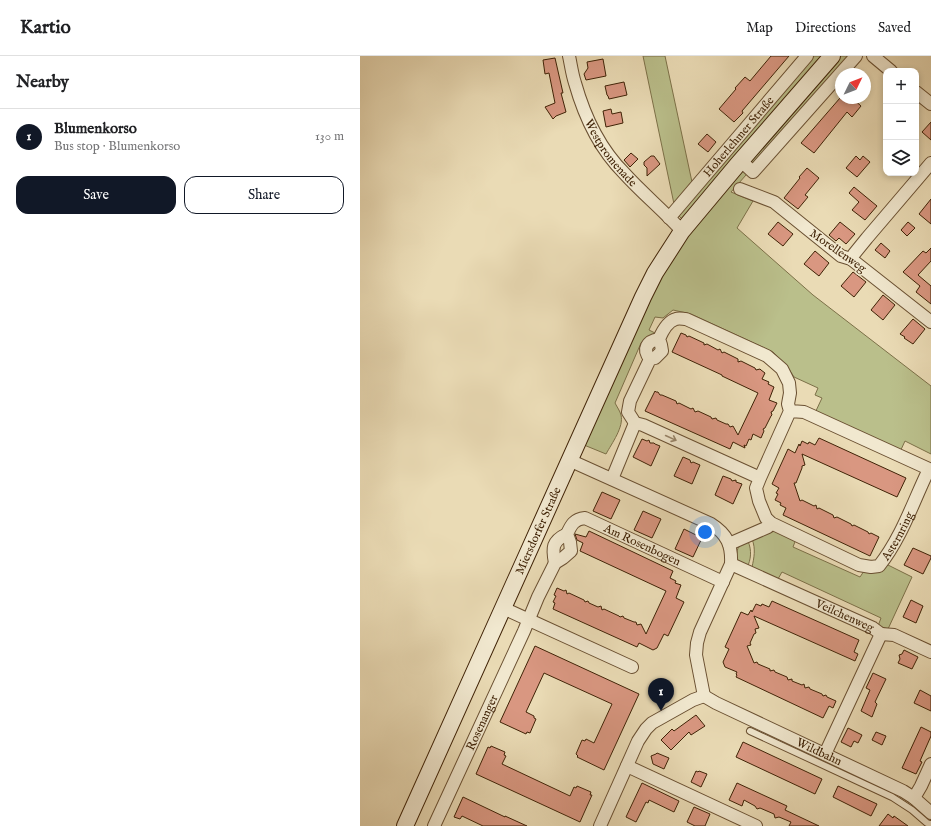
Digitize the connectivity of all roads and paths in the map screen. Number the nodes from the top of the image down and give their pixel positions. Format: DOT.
graph roads {
  1 [pos="569,56"];
  2 [pos="808,56"];
  3 [pos="832,56"];
  4 [pos="856,56"];
  5 [pos="873,56"];
  6 [pos="887,68"];
  7 [pos="919,94"];
  8 [pos="931,104"];
  9 [pos="741,161"];
  10 [pos="931,163"];
  11 [pos="740,189"];
  12 [pos="669,218"];
  13 [pos="680,234"];
  14 [pos="851,260"];
  15 [pos="931,322"];
  16 [pos="790,411"];
  17 [pos="635,423"];
  18 [pos="569,460"];
  19 [pos="760,478"];
  20 [pos="612,479"];
  21 [pos="771,523"];
  22 [pos="567,534"];
  23 [pos="729,544"];
  24 [pos="555,563"];
  25 [pos="731,564"];
  26 [pos="723,582"];
  27 [pos="503,608"];
  28 [pos="529,619"];
  29 [pos="881,634"];
  30 [pos="931,652"];
  31 [pos="632,667"];
  32 [pos="704,696"];
  33 [pos="750,731"];
  34 [pos="777,738"];
  35 [pos="825,754"];
  36 [pos="834,764"];
  37 [pos="931,764"];
  38 [pos="627,766"];
  39 [pos="885,788"];
  40 [pos="914,798"];
  41 [pos="931,813"];
  42 [pos="931,824"];
  43 [pos="405,826"];
  44 [pos="434,826"];
  45 [pos="600,826"];
  46 [pos="756,826"];
  1 -- 12 [label="street, Westpromenade"];
  2 -- 12 [label="street, Hoherlehmer Straße"];
  3 -- 9 [label="street, Hoherlehmer Straße"];
  4 -- 9 [label="street, Hoherlehmer Straße"];
  5 -- 6 [label="street"];
  7 -- 8 [label="street"];
  9 -- 13 [label="street, Hoherlehmer Straße"];
  10 -- 14 [label="street"];
  11 -- 14 [label="street, Morellenweg"];
  12 -- 13 [label="street, Westpromenade"];
  13 -- 18 [label="street, Miersdorfer Straße"];
  14 -- 15 [label="street, Morellenweg"];
  16 -- 17 [label="street"];
  16 -- 19 [label="street"];
  16 -- 21 [label="street, Asternring"];
  17 -- 19 [label="street, one-way"];
  17 -- 20 [label="street"];
  18 -- 20 [label="street"];
  18 -- 27 [label="street, Miersdorfer Straße"];
  19 -- 21 [label="street"];
  20 -- 23 [label="street"];
  21 -- 23 [label="street"];
  22 -- 24 [label="street, Am Rosenbogen"];
  22 -- 24 [label="street, Am Rosenbogen"];
  22 -- 26 [label="street, Am Rosenbogen"];
  23 -- 25 [label="street"];
  24 -- 28 [label="street, Am Rosenbogen"];
  25 -- 26 [label="street"];
  25 -- 29 [label="street, Veilchenweg"];
  26 -- 32 [label="street"];
  27 -- 28 [label="street"];
  27 -- 43 [label="street, Miersdorfer Straße"];
  28 -- 31 [label="street"];
  28 -- 44 [label="street, Rosenanger"];
  29 -- 30 [label="street"];
  29 -- 35 [label="street, Veilchenweg"];
  32 -- 34 [label="street, Wildbahn"];
  32 -- 38 [label="street"];
  33 -- 34 [label="lane"];
  34 -- 35 [label="street, Wildbahn"];
  34 -- 36 [label="lane"];
  35 -- 36 [label="street, Wildbahn"];
  36 -- 39 [label="street, Wildbahn"];
  37 -- 40 [label="street"];
  38 -- 45 [label="street"];
  38 -- 46 [label="street"];
  39 -- 40 [label="street, Wildbahn"];
  39 -- 42 [label="lane"];
  40 -- 41 [label="street, Wildbahn"];
}
